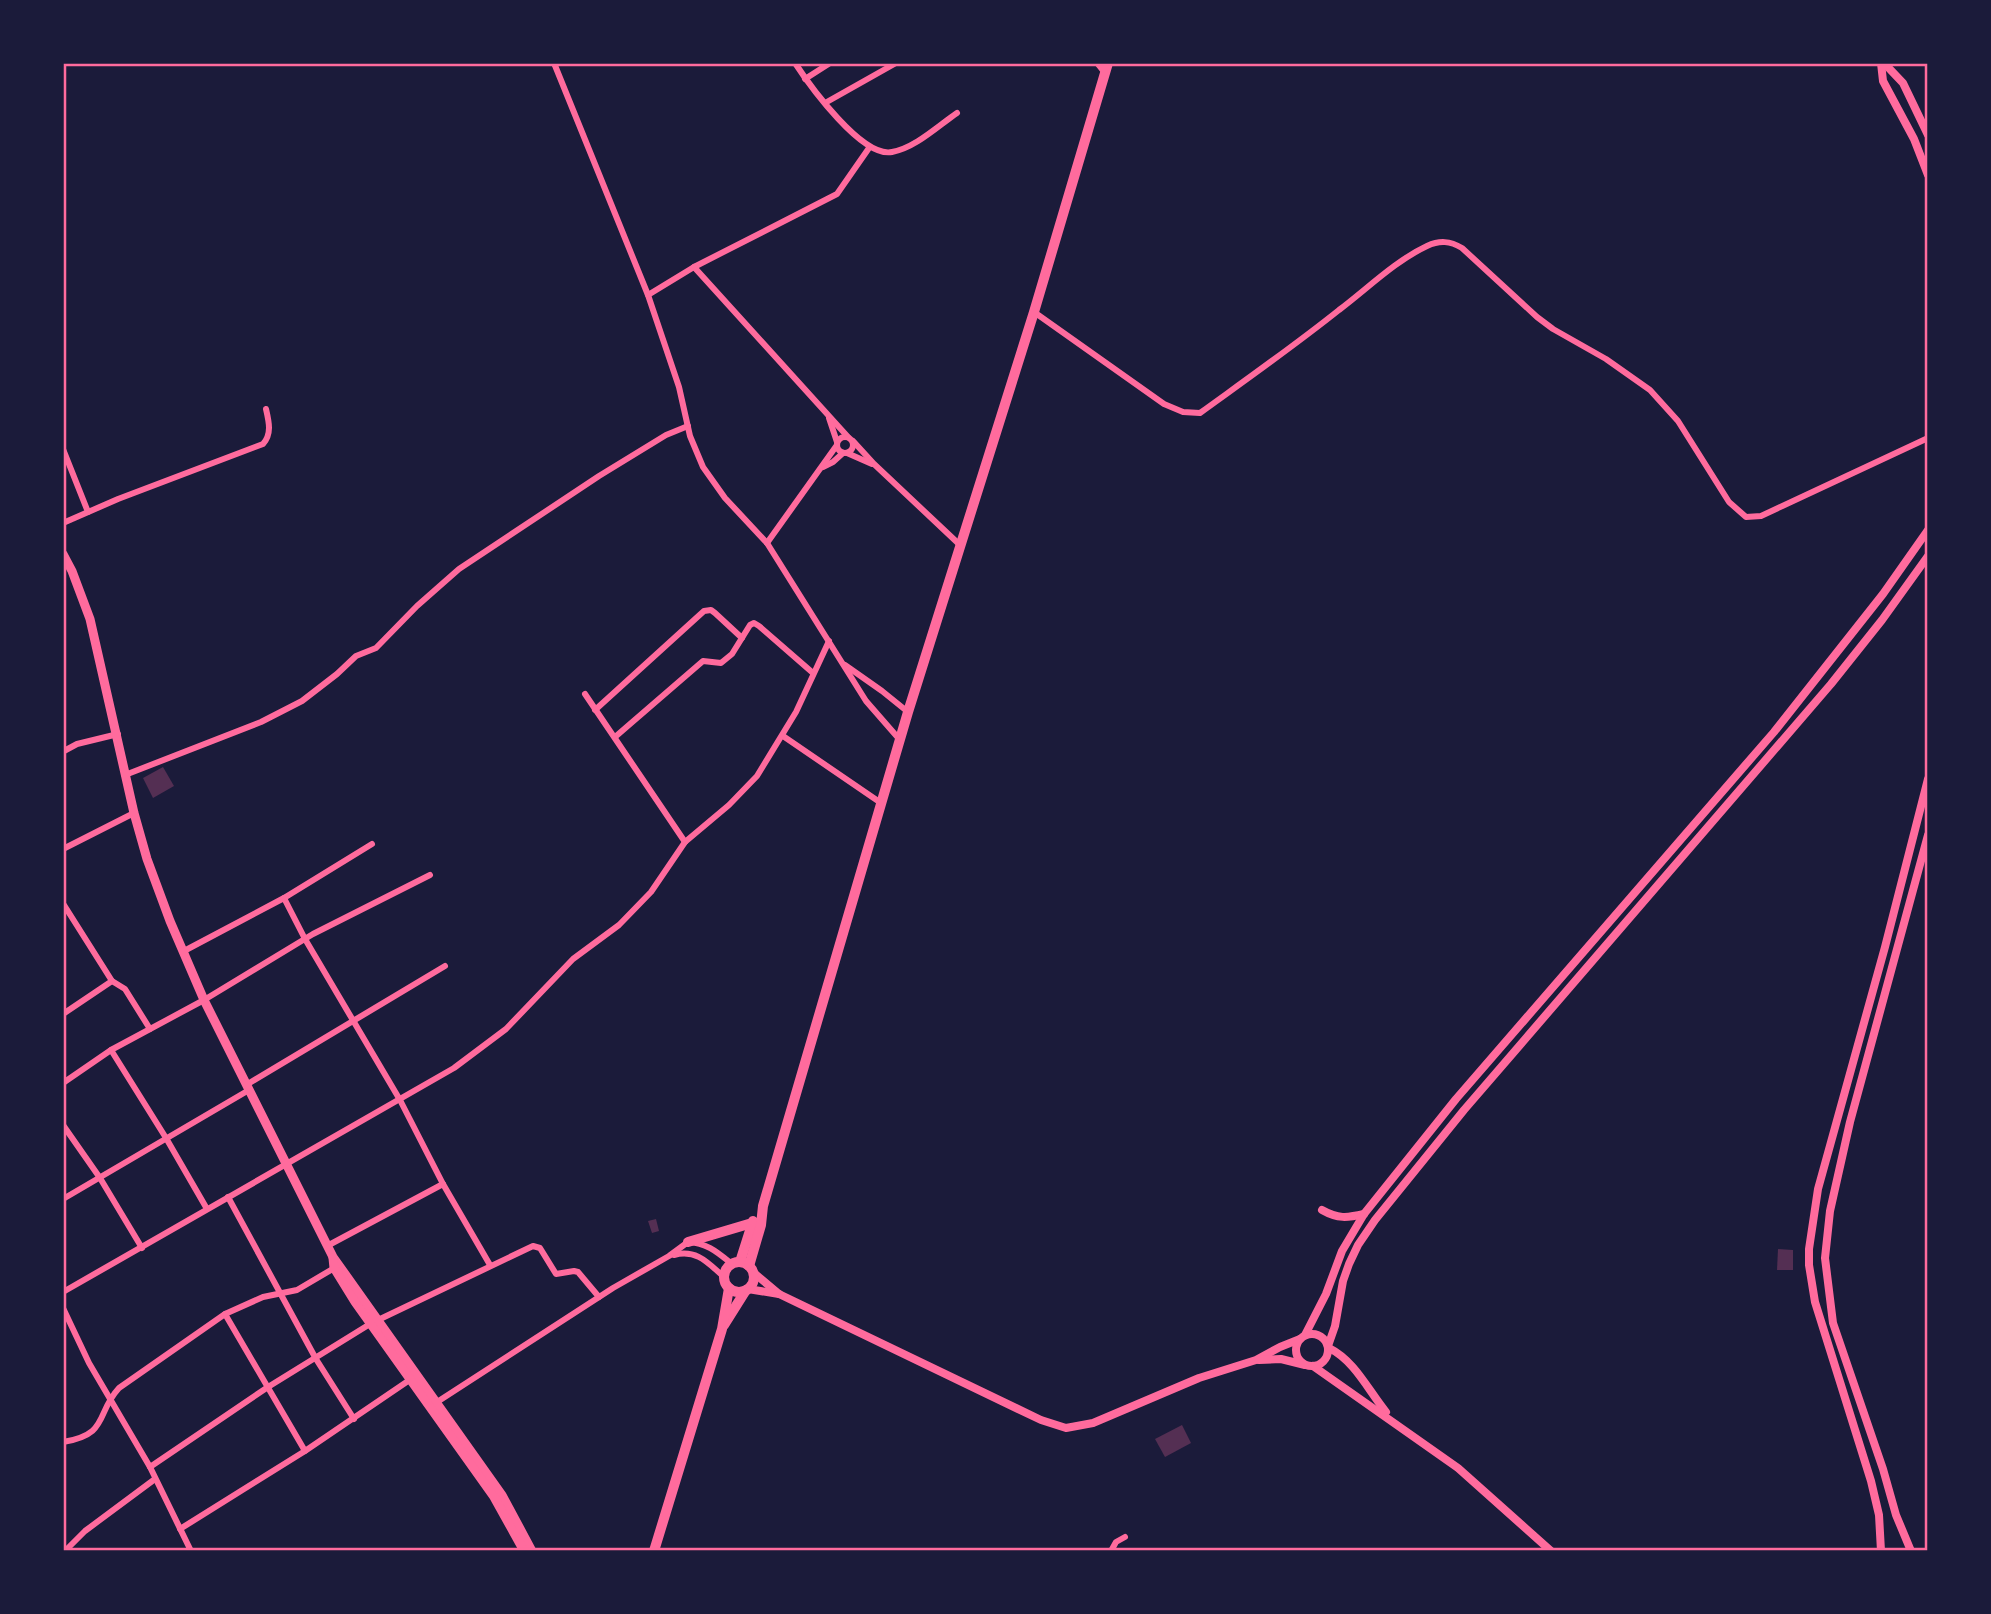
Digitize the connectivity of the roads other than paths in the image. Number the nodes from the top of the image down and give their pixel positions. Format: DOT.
graph roads {
  1 [pos="554,63"];
  2 [pos="795,63"];
  3 [pos="830,63"];
  4 [pos="896,63"];
  5 [pos="1097,63"];
  6 [pos="1883,63"];
  7 [pos="1107,68"];
  8 [pos="805,79"];
  9 [pos="825,103"];
  10 [pos="957,113"];
  11 [pos="1928,135"];
  12 [pos="869,148"];
  13 [pos="1928,175"];
  14 [pos="694,267"];
  15 [pos="648,295"];
  16 [pos="1034,312"];
  17 [pos="266,409"];
  18 [pos="829,416"];
  19 [pos="688,426"];
  20 [pos="1928,438"];
  21 [pos="850,439"];
  22 [pos="837,444"];
  23 [pos="63,449"];
  24 [pos="844,453"];
  25 [pos="874,464"];
  26 [pos="823,467"];
  27 [pos="88,512"];
  28 [pos="63,523"];
  29 [pos="1926,535"];
  30 [pos="767,543"];
  31 [pos="960,545"];
  32 [pos="63,554"];
  33 [pos="1928,556"];
  34 [pos="742,638"];
  35 [pos="829,641"];
  36 [pos="841,663"];
  37 [pos="813,673"];
  38 [pos="585,694"];
  39 [pos="595,710"];
  40 [pos="908,712"];
  41 [pos="118,734"];
  42 [pos="783,736"];
  43 [pos="615,737"];
  44 [pos="900,740"];
  45 [pos="63,751"];
  46 [pos="125,775"];
  47 [pos="1928,779"];
  48 [pos="881,803"];
  49 [pos="134,813"];
  50 [pos="1928,835"];
  51 [pos="685,842"];
  52 [pos="372,844"];
  53 [pos="63,849"];
  54 [pos="430,875"];
  55 [pos="284,898"];
  56 [pos="64,905"];
  57 [pos="305,939"];
  58 [pos="184,951"];
  59 [pos="445,966"];
  60 [pos="112,981"];
  61 [pos="204,1000"];
  62 [pos="63,1014"];
  63 [pos="354,1019"];
  64 [pos="150,1029"];
  65 [pos="111,1050"];
  66 [pos="63,1083"];
  67 [pos="247,1088"];
  68 [pos="400,1100"];
  69 [pos="63,1125"];
  70 [pos="166,1138"];
  71 [pos="285,1163"];
  72 [pos="100,1178"];
  73 [pos="443,1184"];
  74 [pos="1385,1186"];
  75 [pos="1395,1194"];
  76 [pos="228,1197"];
  77 [pos="63,1199"];
  78 [pos="763,1206"];
  79 [pos="207,1209"];
  80 [pos="1322,1210"];
  81 [pos="1364,1214"];
  82 [pos="752,1223"];
  83 [pos="688,1242"];
  84 [pos="327,1246"];
  85 [pos="142,1248"];
  86 [pos="669,1256"];
  87 [pos="490,1265"];
  88 [pos="744,1266"];
  89 [pos="337,1267"];
  90 [pos="724,1277"];
  91 [pos="729,1288"];
  92 [pos="747,1290"];
  93 [pos="63,1292"];
  94 [pos="779,1294"];
  95 [pos="280,1295"];
  96 [pos="599,1297"];
  97 [pos="63,1308"];
  98 [pos="225,1314"];
  99 [pos="374,1322"];
  100 [pos="722,1329"];
  101 [pos="1302,1337"];
  102 [pos="1328,1347"];
  103 [pos="316,1359"];
  104 [pos="1256,1360"];
  105 [pos="1310,1365"];
  106 [pos="411,1379"];
  107 [pos="268,1387"];
  108 [pos="110,1399"];
  109 [pos="433,1405"];
  110 [pos="354,1419"];
  111 [pos="1392,1420"];
  112 [pos="63,1442"];
  113 [pos="305,1451"];
  114 [pos="150,1467"];
  115 [pos="155,1479"];
  116 [pos="511,1519"];
  117 [pos="180,1529"];
  118 [pos="1125,1537"];
  119 [pos="65,1551"];
  120 [pos="191,1551"];
  121 [pos="524,1551"];
  122 [pos="532,1551"];
  123 [pos="654,1551"];
  124 [pos="1111,1551"];
  125 [pos="1551,1551"];
  126 [pos="1881,1551"];
  127 [pos="1911,1551"];
  1 -- 15 [label="street"];
  2 -- 8 [label="street"];
  3 -- 8 [label="street"];
  4 -- 9 [label="street"];
  5 -- 7 [label="street"];
  6 -- 11 [label="main road"];
  6 -- 13 [label="main road"];
  7 -- 16 [label="highway"];
  8 -- 9 [label="street"];
  9 -- 12 [label="street"];
  10 -- 12 [label="street"];
  12 -- 14 [label="street"];
  14 -- 15 [label="street"];
  14 -- 18 [label="street"];
  15 -- 19 [label="street"];
  16 -- 20 [label="street"];
  16 -- 31 [label="highway"];
  17 -- 27 [label="street"];
  18 -- 21 [label="street"];
  18 -- 22 [label="street"];
  19 -- 30 [label="street"];
  19 -- 46 [label="street"];
  21 -- 22 [label="street"];
  21 -- 24 [label="street"];
  21 -- 25 [label="street"];
  22 -- 24 [label="street"];
  22 -- 26 [label="street"];
  23 -- 27 [label="street"];
  24 -- 25 [label="street"];
  24 -- 26 [label="street"];
  25 -- 31 [label="street"];
  26 -- 30 [label="street"];
  27 -- 28 [label="street"];
  29 -- 74 [label="main road"];
  30 -- 35 [label="street"];
  31 -- 40 [label="highway"];
  32 -- 41 [label="main road"];
  33 -- 75 [label="main road"];
  34 -- 37 [label="street"];
  34 -- 39 [label="street"];
  34 -- 43 [label="street"];
  35 -- 36 [label="street"];
  35 -- 37 [label="street"];
  36 -- 40 [label="street"];
  36 -- 44 [label="street"];
  37 -- 42 [label="street"];
  38 -- 39 [label="street"];
  39 -- 43 [label="street"];
  40 -- 44 [label="highway"];
  41 -- 45 [label="street"];
  41 -- 46 [label="main road"];
  42 -- 48 [label="street"];
  42 -- 51 [label="street"];
  43 -- 51 [label="street"];
  44 -- 48 [label="highway"];
  46 -- 49 [label="main road"];
  47 -- 126 [label="main road"];
  48 -- 78 [label="highway"];
  49 -- 53 [label="street"];
  49 -- 58 [label="main road"];
  50 -- 127 [label="main road"];
  51 -- 68 [label="street"];
  52 -- 55 [label="street"];
  54 -- 57 [label="street"];
  55 -- 57 [label="street"];
  55 -- 58 [label="street"];
  56 -- 60 [label="street"];
  57 -- 61 [label="street"];
  57 -- 63 [label="street"];
  58 -- 61 [label="main road"];
  59 -- 63 [label="street"];
  60 -- 62 [label="street"];
  60 -- 64 [label="street"];
  61 -- 64 [label="street"];
  61 -- 67 [label="main road"];
  63 -- 67 [label="street"];
  63 -- 68 [label="street"];
  64 -- 65 [label="street"];
  65 -- 66 [label="street"];
  65 -- 70 [label="street"];
  67 -- 70 [label="street"];
  67 -- 71 [label="main road"];
  68 -- 71 [label="street"];
  68 -- 73 [label="street"];
  69 -- 72 [label="street"];
  70 -- 72 [label="street"];
  70 -- 79 [label="street"];
  71 -- 76 [label="street"];
  71 -- 84 [label="main road"];
  72 -- 77 [label="street"];
  72 -- 85 [label="street"];
  73 -- 84 [label="street"];
  73 -- 87 [label="street"];
  74 -- 75 [label="main road"];
  74 -- 81 [label="main road"];
  75 -- 102 [label="main road"];
  76 -- 79 [label="street"];
  76 -- 95 [label="street"];
  78 -- 82 [label="highway"];
  78 -- 88 [label="highway"];
  79 -- 85 [label="street"];
  80 -- 81 [label="main road"];
  81 -- 101 [label="main road"];
  82 -- 83 [label="highway"];
  82 -- 88 [label="highway"];
  83 -- 86 [label="street"];
  83 -- 88 [label="street"];
  84 -- 89 [label="main road"];
  85 -- 93 [label="street"];
  86 -- 90 [label="street"];
  86 -- 96 [label="street"];
  87 -- 96 [label="street"];
  87 -- 99 [label="street"];
  88 -- 90 [label="highway"];
  88 -- 92 [label="highway"];
  88 -- 94 [label="main road"];
  89 -- 95 [label="street"];
  89 -- 99 [label="main road"];
  90 -- 91 [label="highway"];
  91 -- 92 [label="highway"];
  91 -- 100 [label="highway"];
  92 -- 94 [label="main road"];
  92 -- 100 [label="highway"];
  94 -- 104 [label="main road"];
  95 -- 98 [label="street"];
  95 -- 103 [label="street"];
  96 -- 109 [label="street"];
  97 -- 108 [label="street"];
  98 -- 107 [label="street"];
  98 -- 108 [label="street"];
  99 -- 103 [label="street"];
  99 -- 106 [label="main road"];
  99 -- 109 [label="main road"];
  100 -- 123 [label="highway"];
  101 -- 102 [label="main road"];
  101 -- 104 [label="main road"];
  101 -- 105 [label="main road"];
  102 -- 105 [label="main road"];
  102 -- 111 [label="main road"];
  103 -- 107 [label="street"];
  103 -- 110 [label="street"];
  104 -- 105 [label="main road"];
  105 -- 111 [label="main road"];
  106 -- 109 [label="main road"];
  106 -- 110 [label="street"];
  107 -- 113 [label="street"];
  107 -- 114 [label="street"];
  108 -- 112 [label="street"];
  108 -- 114 [label="street"];
  109 -- 116 [label="main road"];
  110 -- 113 [label="street"];
  111 -- 125 [label="main road"];
  113 -- 117 [label="street"];
  114 -- 115 [label="street"];
  115 -- 117 [label="street"];
  115 -- 119 [label="street"];
  116 -- 121 [label="main road"];
  116 -- 122 [label="main road"];
  117 -- 120 [label="street"];
  118 -- 124 [label="street"];
}
